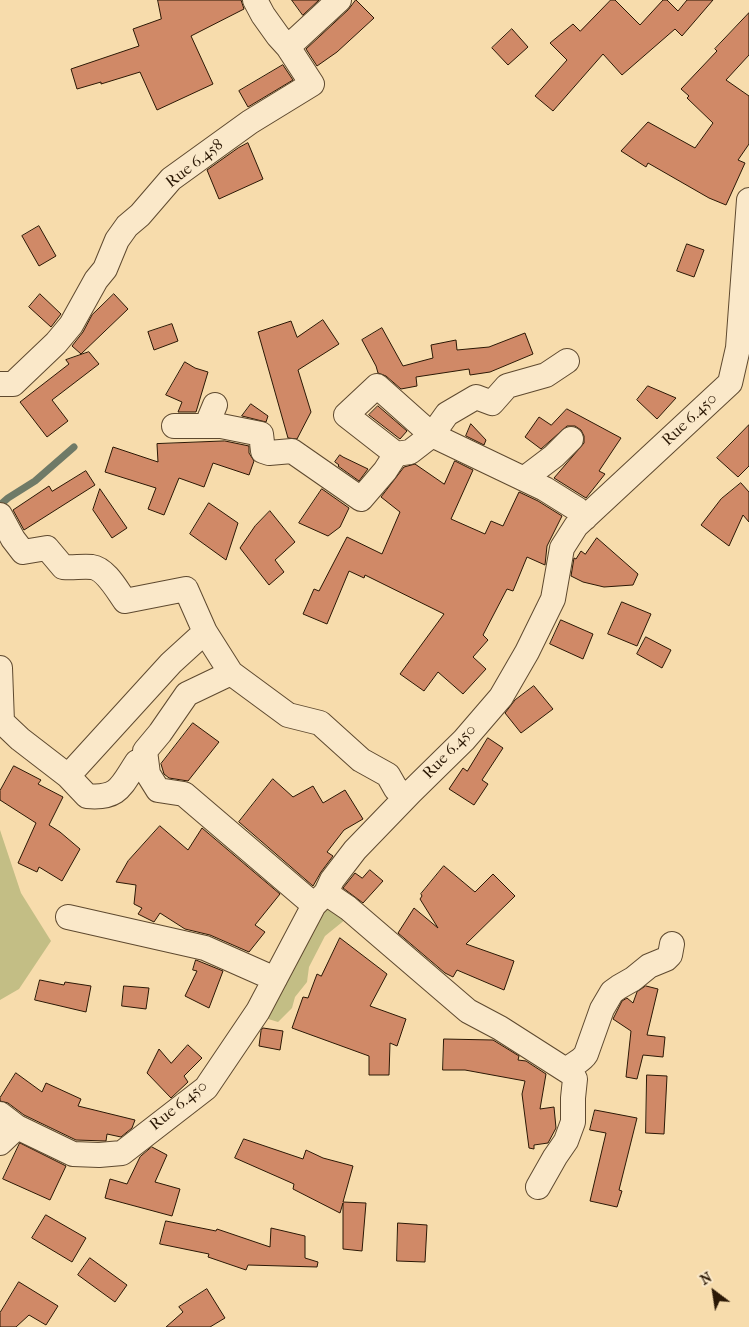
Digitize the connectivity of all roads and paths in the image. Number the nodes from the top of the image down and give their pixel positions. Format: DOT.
graph roads {
  1 [pos="255,0"];
  2 [pos="339,0"];
  3 [pos="288,47"];
  4 [pos="749,200"];
  5 [pos="567,361"];
  6 [pos="0,384"];
  7 [pos="174,426"];
  8 [pos="432,435"];
  9 [pos="571,439"];
  10 [pos="396,454"];
  11 [pos="525,478"];
  12 [pos="0,515"];
  13 [pos="585,518"];
  14 [pos="205,632"];
  15 [pos="0,668"];
  16 [pos="231,673"];
  17 [pos="148,774"];
  18 [pos="68,776"];
  19 [pos="411,792"];
  20 [pos="320,899"];
  21 [pos="68,917"];
  22 [pos="672,944"];
  23 [pos="275,979"];
  24 [pos="566,1070"];
  25 [pos="6,1128"];
  26 [pos="538,1187"];
  1 -- 3 [label="street, Rue 6.458"];
  2 -- 3 [label="street"];
  3 -- 6 [label="street, Rue 6.458"];
  4 -- 13 [label="street, Rue 6.450"];
  5 -- 8 [label="street"];
  7 -- 10 [label="street"];
  8 -- 10 [label="street"];
  8 -- 10 [label="street"];
  8 -- 11 [label="street"];
  9 -- 11 [label="street"];
  11 -- 13 [label="street"];
  12 -- 14 [label="street"];
  13 -- 19 [label="street, Rue 6.450"];
  14 -- 16 [label="street"];
  14 -- 18 [label="street"];
  15 -- 18 [label="street"];
  16 -- 17 [label="street"];
  16 -- 19 [label="street"];
  17 -- 18 [label="street"];
  17 -- 20 [label="street"];
  19 -- 20 [label="street, Rue 6.450"];
  20 -- 23 [label="street, Rue 6.450"];
  20 -- 24 [label="street"];
  21 -- 23 [label="street"];
  22 -- 24 [label="street"];
  23 -- 25 [label="street, Rue 6.450"];
  24 -- 26 [label="street"];
}
